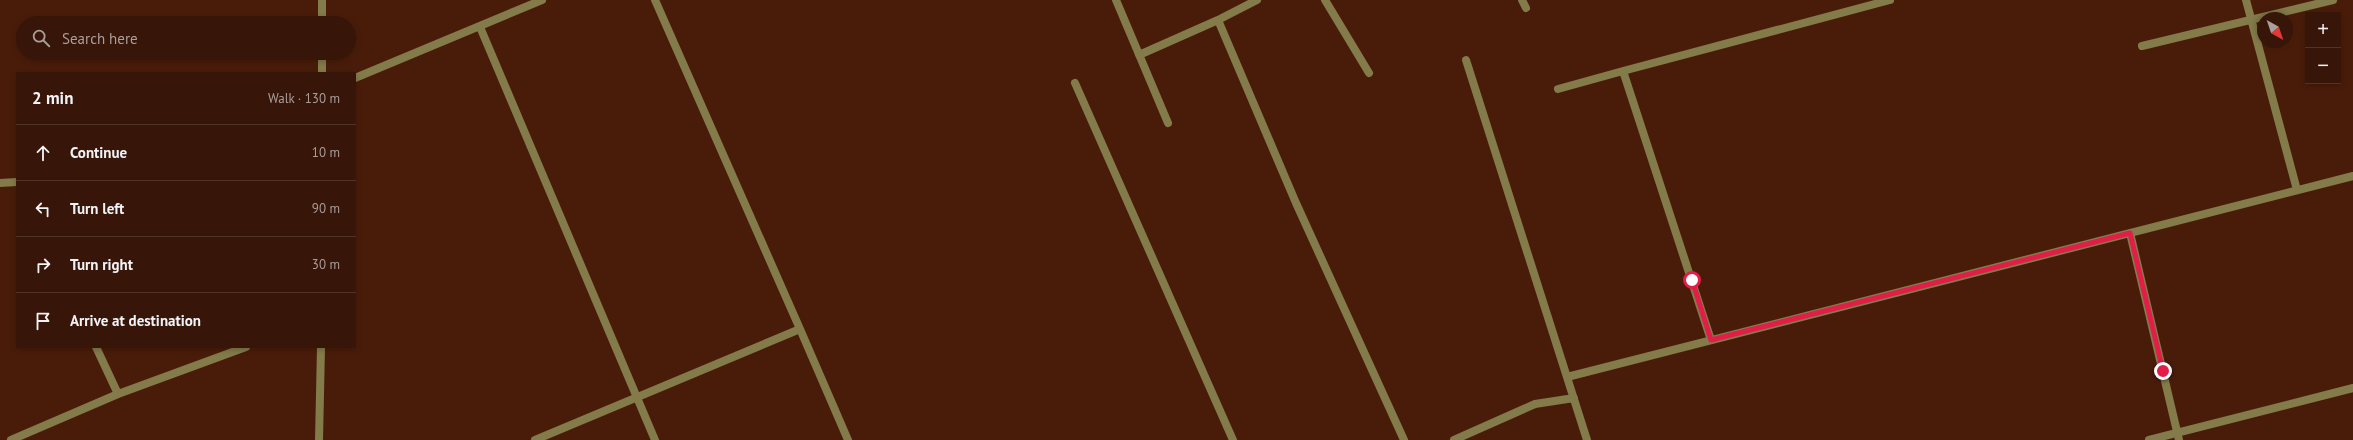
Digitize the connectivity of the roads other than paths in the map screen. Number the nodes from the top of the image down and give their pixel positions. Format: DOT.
graph roads {
  1 [pos="322,0"];
  2 [pos="542,0"];
  3 [pos="655,0"];
  4 [pos="1116,0"];
  5 [pos="1257,0"];
  6 [pos="1325,0"];
  7 [pos="1522,0"];
  8 [pos="1890,0"];
  9 [pos="2246,0"];
  10 [pos="2333,0"];
  11 [pos="1526,8"];
  12 [pos="322,16"];
  13 [pos="2251,19"];
  14 [pos="1218,20"];
  15 [pos="480,27"];
  16 [pos="2142,46"];
  17 [pos="1139,55"];
  18 [pos="322,60"];
  19 [pos="1466,60"];
  20 [pos="1623,71"];
  21 [pos="322,72"];
  22 [pos="1368,73"];
  23 [pos="356,78"];
  24 [pos="1075,83"];
  25 [pos="1558,89"];
  26 [pos="1168,122"];
  27 [pos="2353,176"];
  28 [pos="16,182"];
  29 [pos="0,183"];
  30 [pos="2297,190"];
  31 [pos="2130,233"];
  32 [pos="800,329"];
  33 [pos="1711,340"];
  34 [pos="96,348"];
  35 [pos="243,348"];
  36 [pos="321,348"];
  37 [pos="1567,377"];
  38 [pos="2353,388"];
  39 [pos="118,394"];
  40 [pos="636,398"];
  41 [pos="1574,398"];
  42 [pos="2179,436"];
  43 [pos="11,440"];
  44 [pos="319,440"];
  45 [pos="535,440"];
  46 [pos="655,440"];
  47 [pos="848,440"];
  48 [pos="1233,440"];
  49 [pos="1404,440"];
  50 [pos="1454,440"];
  51 [pos="1587,440"];
  52 [pos="2149,440"];
  1 -- 12 [label="street"];
  2 -- 15 [label="street"];
  3 -- 32 [label="street"];
  4 -- 17 [label="street"];
  5 -- 14 [label="street"];
  6 -- 22 [label="street"];
  7 -- 11 [label="street"];
  8 -- 20 [label="street"];
  9 -- 13 [label="street"];
  10 -- 13 [label="street"];
  13 -- 16 [label="street"];
  13 -- 30 [label="street"];
  14 -- 17 [label="street"];
  14 -- 49 [label="street"];
  15 -- 23 [label="street"];
  15 -- 40 [label="street"];
  17 -- 26 [label="street"];
  18 -- 21 [label="street"];
  19 -- 37 [label="street"];
  20 -- 25 [label="street"];
  20 -- 33 [label="street"];
  24 -- 48 [label="street"];
  27 -- 30 [label="street"];
  28 -- 29 [label="street"];
  30 -- 31 [label="street"];
  31 -- 33 [label="street"];
  31 -- 42 [label="street"];
  32 -- 40 [label="street"];
  32 -- 47 [label="street"];
  33 -- 37 [label="street"];
  34 -- 39 [label="street"];
  35 -- 39 [label="street"];
  36 -- 44 [label="street"];
  37 -- 41 [label="street"];
  38 -- 42 [label="street"];
  39 -- 43 [label="street"];
  40 -- 45 [label="street"];
  40 -- 46 [label="street"];
  41 -- 50 [label="street"];
  41 -- 51 [label="street"];
  42 -- 52 [label="street"];
}
